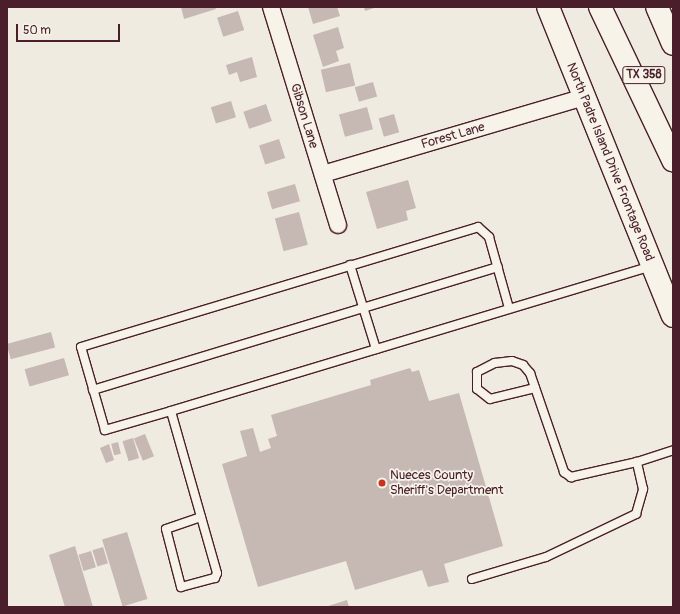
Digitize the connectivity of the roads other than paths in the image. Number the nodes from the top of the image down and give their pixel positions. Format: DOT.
graph roads {
  1 [pos="271,7"];
  2 [pos="548,7"];
  3 [pos="600,7"];
  4 [pos="616,7"];
  5 [pos="657,7"];
  6 [pos="671,7"];
  7 [pos="673,15"];
  8 [pos="673,44"];
  9 [pos="584,97"];
  10 [pos="673,144"];
  11 [pos="673,160"];
  12 [pos="322,174"];
  13 [pos="338,225"];
  14 [pos="350,265"];
  15 [pos="652,266"];
  16 [pos="498,267"];
  17 [pos="364,308"];
  18 [pos="509,308"];
  19 [pos="673,316"];
  20 [pos="376,350"];
  21 [pos="535,388"];
  22 [pos="93,390"];
  23 [pos="171,411"];
  24 [pos="673,450"];
  25 [pos="637,462"];
  26 [pos="201,517"];
  27 [pos="472,578"];
  1 -- 12 [label="street, Gibson Lane"];
  2 -- 9 [label="main road, North Padre Island Drive Frontage Road"];
  3 -- 11 [label="main road"];
  4 -- 10 [label="main road, TX 358"];
  5 -- 8 [label="main road"];
  6 -- 7 [label="main road"];
  9 -- 12 [label="street, Forest Lane"];
  9 -- 15 [label="main road, North Padre Island Drive Frontage Road"];
  12 -- 13 [label="street, Gibson Lane"];
  14 -- 16 [label="lane"];
  14 -- 17 [label="lane"];
  14 -- 22 [label="lane"];
  15 -- 18 [label="lane"];
  15 -- 19 [label="main road, North Padre Island Drive Frontage Road"];
  16 -- 17 [label="lane"];
  16 -- 18 [label="lane"];
  17 -- 20 [label="lane"];
  17 -- 22 [label="lane"];
  18 -- 20 [label="lane"];
  20 -- 23 [label="lane"];
  21 -- 21 [label="lane"];
  21 -- 25 [label="lane"];
  22 -- 23 [label="lane"];
  23 -- 26 [label="lane"];
  24 -- 25 [label="lane"];
  25 -- 27 [label="lane"];
  26 -- 26 [label="lane"];
}
